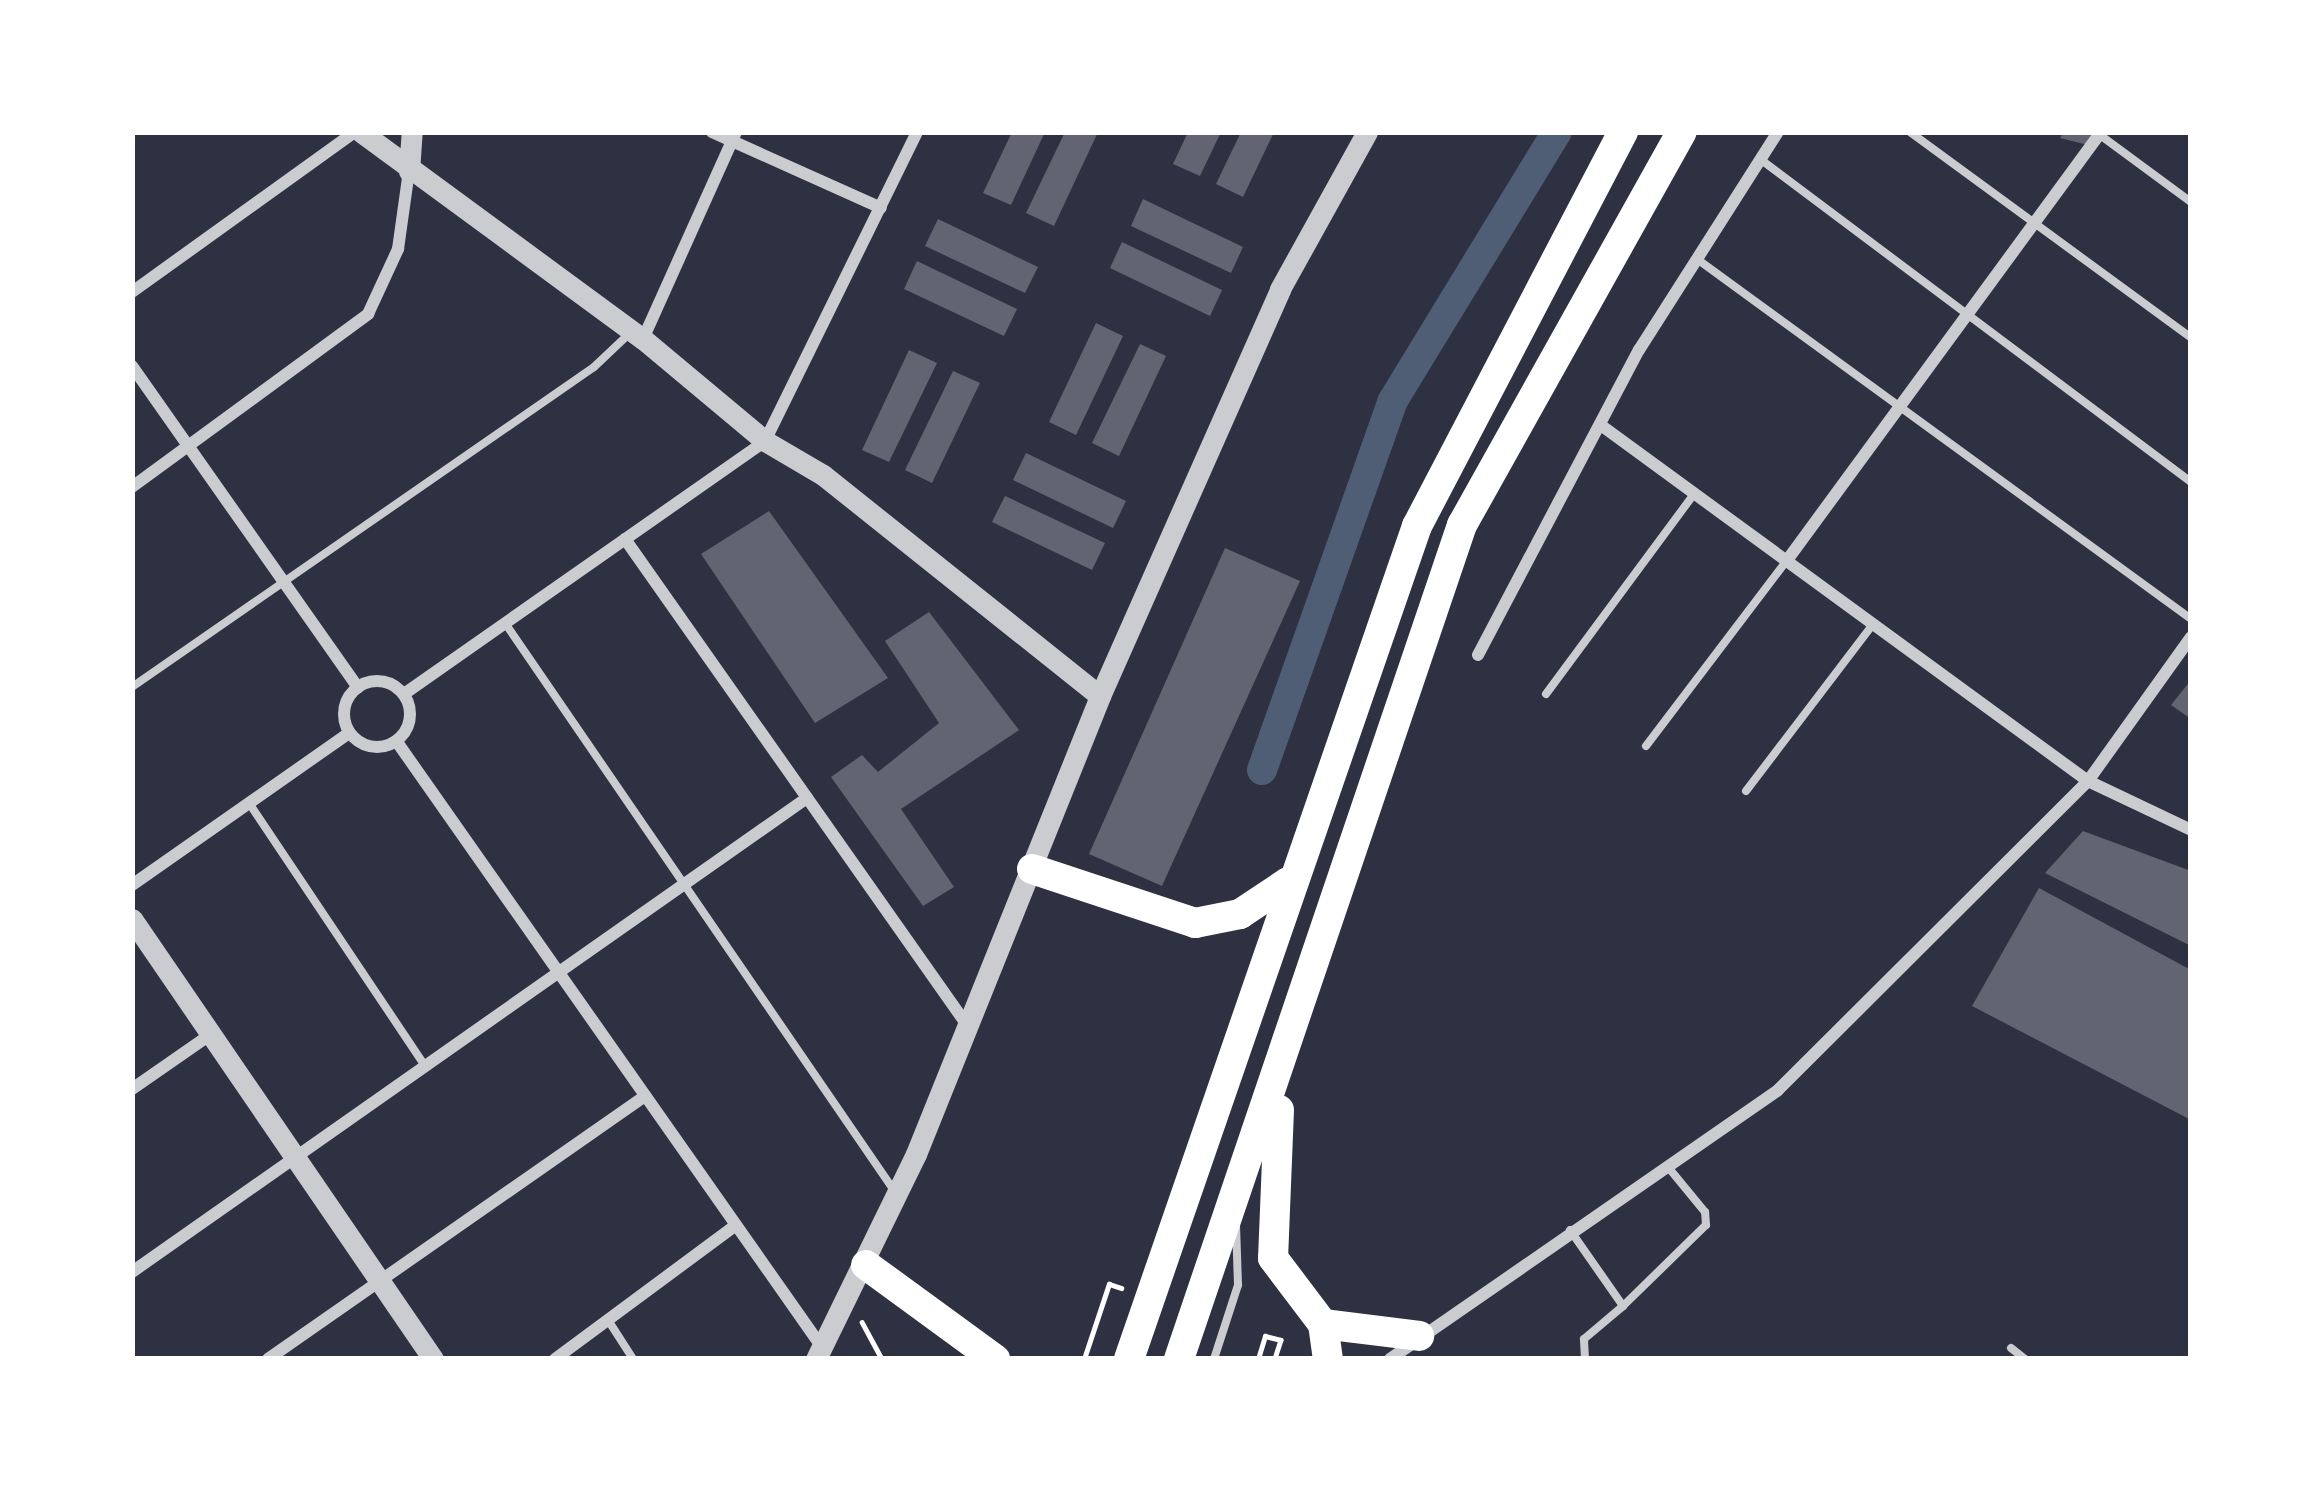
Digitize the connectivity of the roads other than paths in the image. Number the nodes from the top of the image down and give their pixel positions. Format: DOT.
graph roads {
  1 [pos="358,132"];
  2 [pos="412,132"];
  3 [pos="712,132"];
  4 [pos="917,132"];
  5 [pos="1367,132"];
  6 [pos="1623,132"];
  7 [pos="1682,132"];
  8 [pos="1778,132"];
  9 [pos="1910,132"];
  10 [pos="2099,133"];
  11 [pos="734,136"];
  12 [pos="1759,158"];
  13 [pos="409,171"];
  14 [pos="2191,202"];
  15 [pos="881,208"];
  16 [pos="2034,223"];
  17 [pos="1696,258"];
  18 [pos="132,292"];
  19 [pos="1967,312"];
  20 [pos="637,336"];
  21 [pos="2191,338"];
  22 [pos="132,366"];
  23 [pos="1901,400"];
  24 [pos="1602,426"];
  25 [pos="765,441"];
  26 [pos="188,445"];
  27 [pos="2191,482"];
  28 [pos="132,487"];
  29 [pos="1695,493"];
  30 [pos="625,539"];
  31 [pos="1788,559"];
  32 [pos="282,580"];
  33 [pos="2191,619"];
  34 [pos="505,623"];
  35 [pos="1874,623"];
  36 [pos="2191,637"];
  37 [pos="1478,655"];
  38 [pos="132,687"];
  39 [pos="358,687"];
  40 [pos="404,694"];
  41 [pos="1546,694"];
  42 [pos="1100,696"];
  43 [pos="349,733"];
  44 [pos="397,742"];
  45 [pos="1646,746"];
  46 [pos="2088,781"];
  47 [pos="1746,791"];
  48 [pos="807,798"];
  49 [pos="249,802"];
  50 [pos="2191,830"];
  51 [pos="1032,869"];
  52 [pos="1288,882"];
  53 [pos="683,884"];
  54 [pos="132,885"];
  55 [pos="132,919"];
  56 [pos="558,971"];
  57 [pos="967,1025"];
  58 [pos="211,1034"];
  59 [pos="424,1064"];
  60 [pos="1283,1068"];
  61 [pos="132,1089"];
  62 [pos="645,1096"];
  63 [pos="293,1155"];
  64 [pos="1668,1167"];
  65 [pos="897,1196"];
  66 [pos="1235,1202"];
  67 [pos="736,1225"];
  68 [pos="1569,1228"];
  69 [pos="866,1265"];
  70 [pos="132,1272"];
  71 [pos="379,1280"];
  72 [pos="1623,1306"];
  73 [pos="608,1320"];
  74 [pos="1323,1324"];
  75 [pos="1419,1336"];
  76 [pos="2011,1348"];
  77 [pos="819,1353"];
  78 [pos="268,1359"];
  79 [pos="433,1359"];
  80 [pos="555,1359"];
  81 [pos="633,1359"];
  82 [pos="995,1359"];
  83 [pos="1130,1359"];
  84 [pos="1178,1359"];
  85 [pos="1214,1359"];
  86 [pos="1328,1359"];
  87 [pos="1390,1359"];
  88 [pos="1585,1359"];
  89 [pos="2025,1359"];
  1 -- 13 [label="street"];
  1 -- 18 [label="street"];
  2 -- 13 [label="street"];
  3 -- 11 [label="street"];
  4 -- 15 [label="street"];
  5 -- 42 [label="street"];
  6 -- 52 [label="highway"];
  7 -- 60 [label="highway"];
  8 -- 12 [label="street"];
  9 -- 16 [label="lane"];
  10 -- 14 [label="lane"];
  10 -- 16 [label="street"];
  11 -- 15 [label="street"];
  11 -- 20 [label="street"];
  12 -- 17 [label="street"];
  12 -- 19 [label="lane"];
  13 -- 20 [label="street"];
  13 -- 26 [label="street"];
  15 -- 25 [label="street"];
  16 -- 19 [label="street"];
  16 -- 21 [label="lane"];
  17 -- 23 [label="lane"];
  17 -- 24 [label="street"];
  19 -- 23 [label="street"];
  19 -- 27 [label="lane"];
  20 -- 25 [label="street"];
  20 -- 32 [label="lane"];
  22 -- 26 [label="street"];
  23 -- 31 [label="street"];
  23 -- 33 [label="lane"];
  24 -- 29 [label="street"];
  24 -- 37 [label="street"];
  25 -- 30 [label="street"];
  25 -- 42 [label="street"];
  26 -- 28 [label="street"];
  26 -- 32 [label="street"];
  29 -- 31 [label="street"];
  29 -- 41 [label="lane"];
  30 -- 34 [label="street"];
  30 -- 48 [label="street"];
  31 -- 35 [label="street"];
  31 -- 45 [label="lane"];
  32 -- 38 [label="lane"];
  32 -- 39 [label="street"];
  34 -- 40 [label="street"];
  34 -- 53 [label="lane"];
  35 -- 46 [label="street"];
  35 -- 47 [label="lane"];
  36 -- 46 [label="street"];
  39 -- 40 [label="street"];
  39 -- 43 [label="street"];
  40 -- 44 [label="street"];
  42 -- 51 [label="street"];
  43 -- 44 [label="street"];
  43 -- 49 [label="street"];
  44 -- 56 [label="street"];
  46 -- 50 [label="street"];
  46 -- 64 [label="street"];
  48 -- 53 [label="street"];
  48 -- 57 [label="street"];
  49 -- 54 [label="street"];
  49 -- 59 [label="lane"];
  51 -- 52 [label="highway"];
  51 -- 57 [label="street"];
  52 -- 83 [label="highway"];
  53 -- 56 [label="street"];
  53 -- 65 [label="lane"];
  55 -- 58 [label="street"];
  56 -- 59 [label="street"];
  56 -- 62 [label="street"];
  57 -- 65 [label="street"];
  58 -- 61 [label="street"];
  58 -- 63 [label="street"];
  59 -- 63 [label="street"];
  60 -- 66 [label="highway"];
  60 -- 74 [label="highway"];
  62 -- 67 [label="street"];
  62 -- 71 [label="street"];
  63 -- 70 [label="street"];
  63 -- 71 [label="street"];
  64 -- 68 [label="street"];
  64 -- 72 [label="lane"];
  65 -- 69 [label="street"];
  66 -- 84 [label="highway"];
  66 -- 85 [label="lane"];
  67 -- 73 [label="street"];
  67 -- 77 [label="street"];
  68 -- 72 [label="lane"];
  68 -- 75 [label="street"];
  69 -- 77 [label="street"];
  69 -- 82 [label="highway"];
  71 -- 78 [label="street"];
  71 -- 79 [label="street"];
  72 -- 88 [label="lane"];
  73 -- 80 [label="street"];
  73 -- 81 [label="lane"];
  74 -- 75 [label="highway"];
  74 -- 86 [label="highway"];
  75 -- 87 [label="street"];
  76 -- 89 [label="lane"];
}
